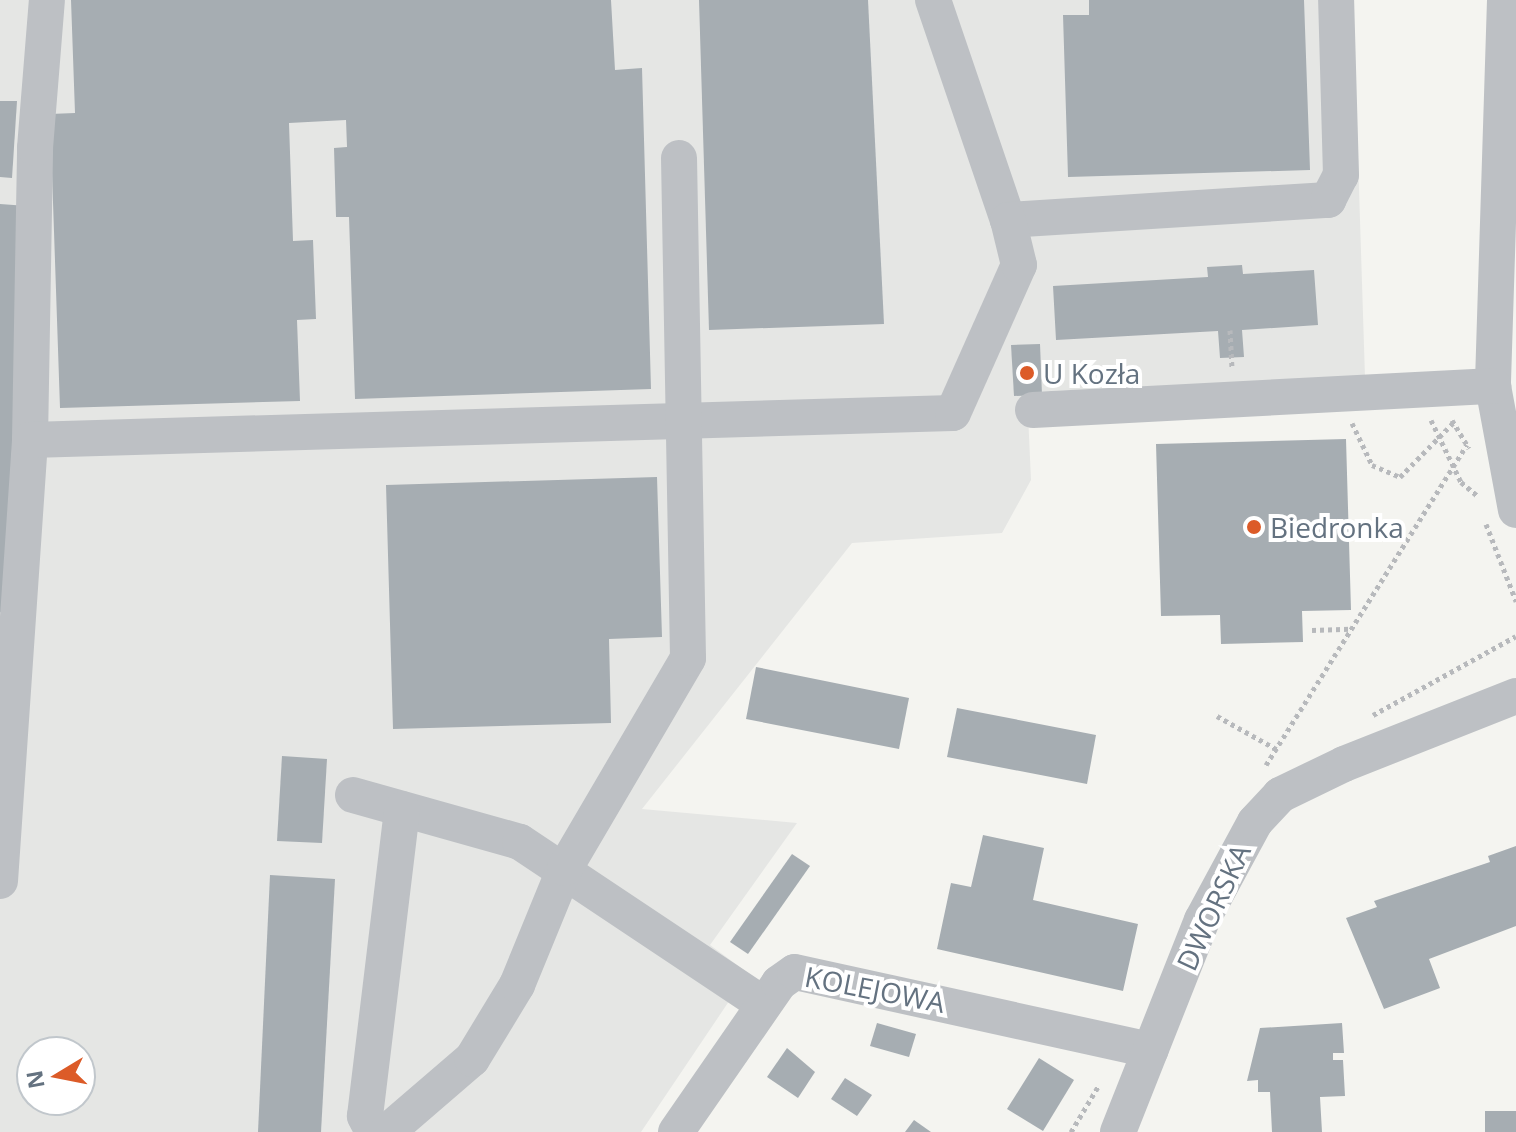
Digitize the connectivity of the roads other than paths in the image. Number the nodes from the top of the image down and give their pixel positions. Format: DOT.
graph roads {
  1 [pos="47,0"];
  2 [pos="933,0"];
  3 [pos="1336,0"];
  4 [pos="1505,0"];
  5 [pos="679,158"];
  6 [pos="1008,220"];
  7 [pos="1493,386"];
  8 [pos="1033,410"];
  9 [pos="684,420"];
  10 [pos="30,440"];
  11 [pos="1500,512"];
  12 [pos="1516,696"];
  13 [pos="353,795"];
  14 [pos="402,809"];
  15 [pos="565,868"];
  16 [pos="0,881"];
  17 [pos="764,1005"];
  18 [pos="1151,1050"];
  19 [pos="373,1132"];
  20 [pos="387,1132"];
  21 [pos="676,1132"];
  22 [pos="1118,1132"];
  1 -- 10 [label="street"];
  2 -- 6 [label="street"];
  3 -- 6 [label="street"];
  4 -- 7 [label="street"];
  5 -- 9 [label="street"];
  6 -- 9 [label="street"];
  7 -- 8 [label="street"];
  7 -- 11 [label="street"];
  9 -- 10 [label="street"];
  9 -- 15 [label="street"];
  10 -- 16 [label="street"];
  12 -- 18 [label="street, DWORSKA"];
  13 -- 14 [label="street"];
  14 -- 15 [label="street"];
  14 -- 19 [label="street"];
  15 -- 17 [label="street"];
  15 -- 20 [label="street"];
  17 -- 18 [label="street, KOLEJOWA"];
  17 -- 21 [label="street, KOLEJOWA"];
  18 -- 22 [label="street, DWORSKA"];
}
